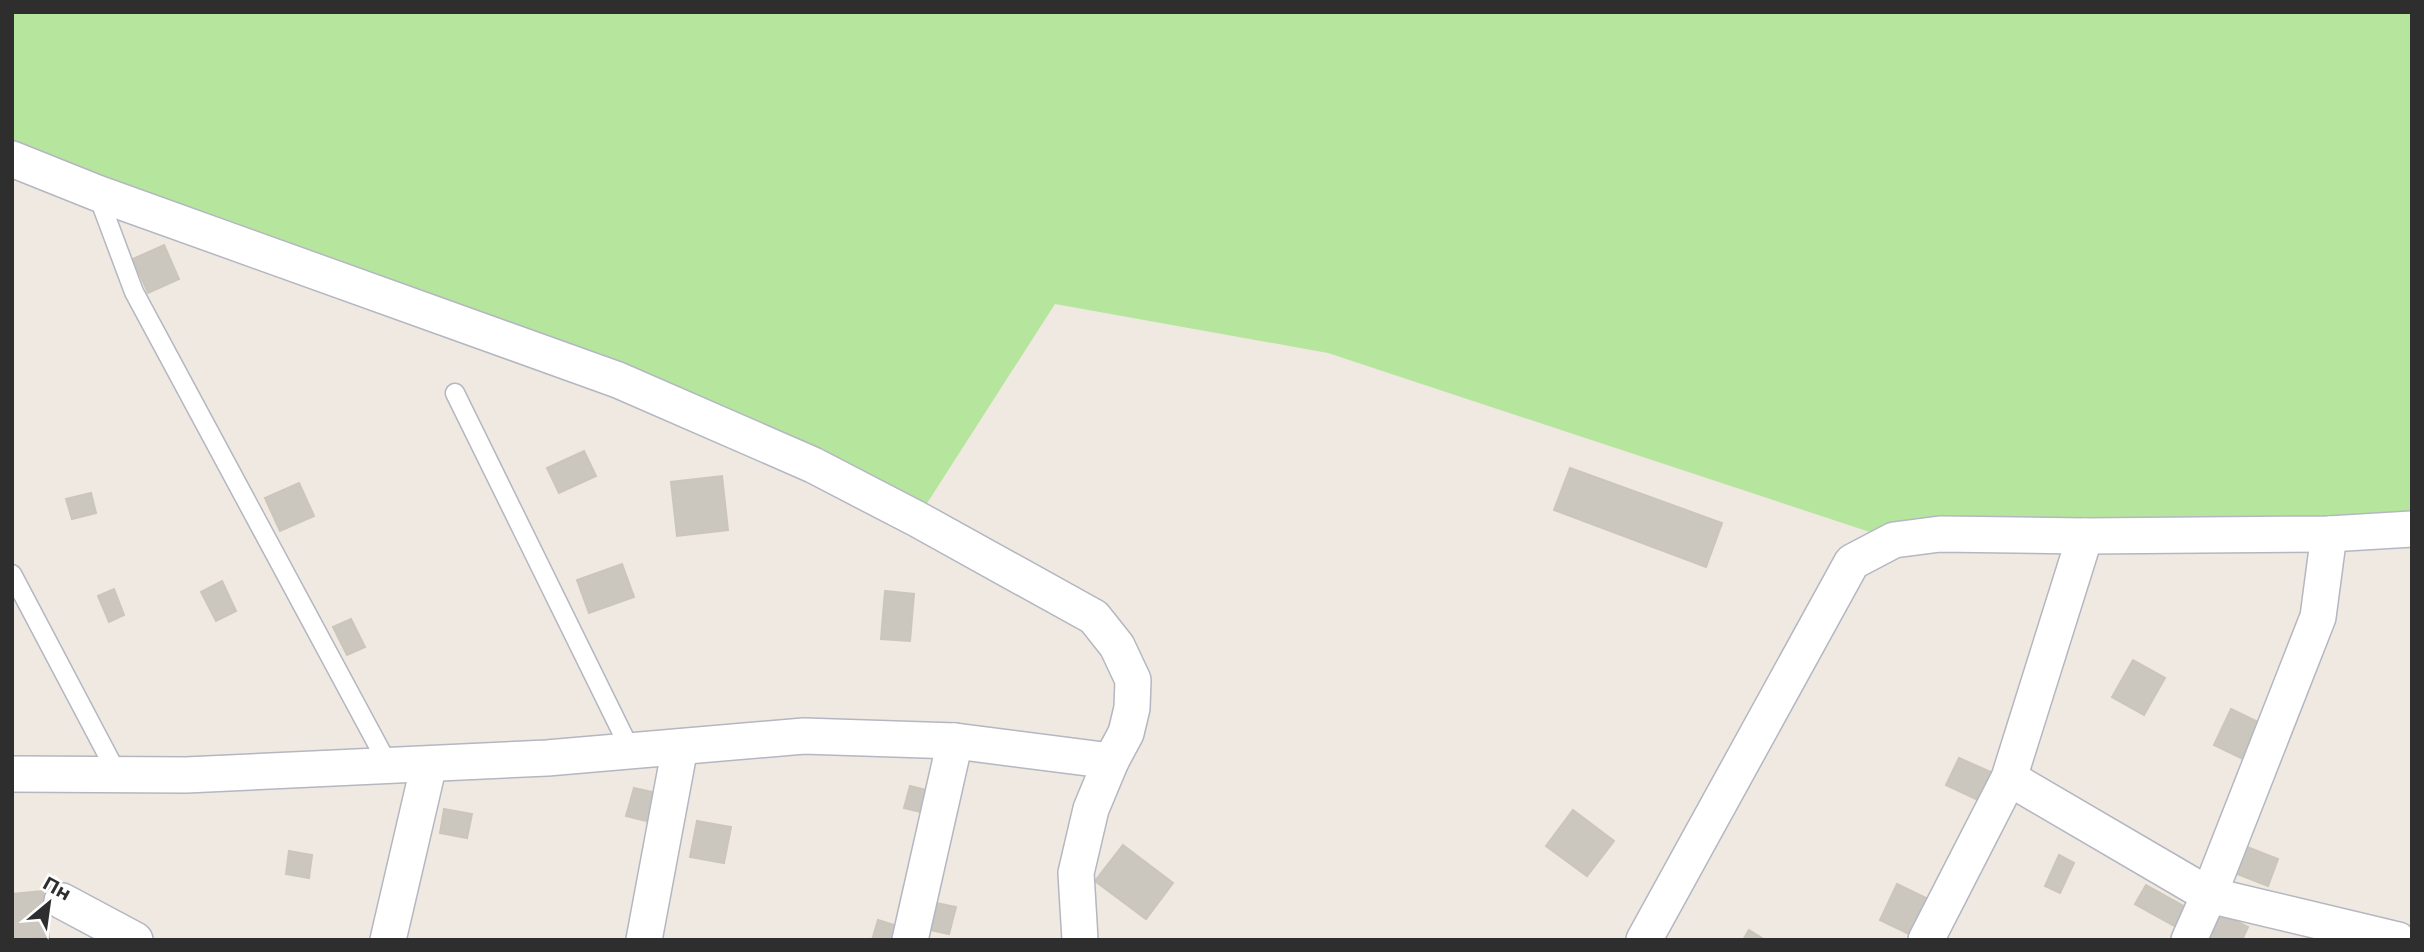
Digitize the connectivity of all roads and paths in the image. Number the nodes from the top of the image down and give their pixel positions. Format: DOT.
graph roads {
  1 [pos="12,159"];
  2 [pos="97,193"];
  3 [pos="455,393"];
  4 [pos="2412,529"];
  5 [pos="2329,534"];
  6 [pos="2085,536"];
  7 [pos="12,574"];
  8 [pos="955,741"];
  9 [pos="680,747"];
  10 [pos="631,751"];
  11 [pos="1111,761"];
  12 [pos="429,764"];
  13 [pos="389,766"];
  14 [pos="12,774"];
  15 [pos="118,775"];
  16 [pos="2009,778"];
  17 [pos="2209,895"];
  18 [pos="62,901"];
  19 [pos="135,940"];
  20 [pos="388,940"];
  21 [pos="645,940"];
  22 [pos="910,940"];
  23 [pos="1080,940"];
  24 [pos="1644,940"];
  25 [pos="1926,940"];
  26 [pos="2189,940"];
  27 [pos="2398,940"];
  1 -- 2 [label="street"];
  2 -- 11 [label="street"];
  2 -- 13 [label="lane"];
  3 -- 10 [label="lane"];
  4 -- 5 [label="street"];
  5 -- 6 [label="street"];
  5 -- 17 [label="street"];
  6 -- 16 [label="street"];
  6 -- 24 [label="street"];
  7 -- 15 [label="lane"];
  8 -- 9 [label="street"];
  8 -- 11 [label="street"];
  8 -- 22 [label="street"];
  9 -- 10 [label="street"];
  9 -- 21 [label="street"];
  10 -- 12 [label="street"];
  11 -- 23 [label="street"];
  12 -- 13 [label="street"];
  12 -- 20 [label="street"];
  13 -- 15 [label="street"];
  14 -- 15 [label="street"];
  16 -- 17 [label="street"];
  16 -- 25 [label="street"];
  17 -- 26 [label="street"];
  17 -- 27 [label="street"];
  18 -- 19 [label="street"];
}
